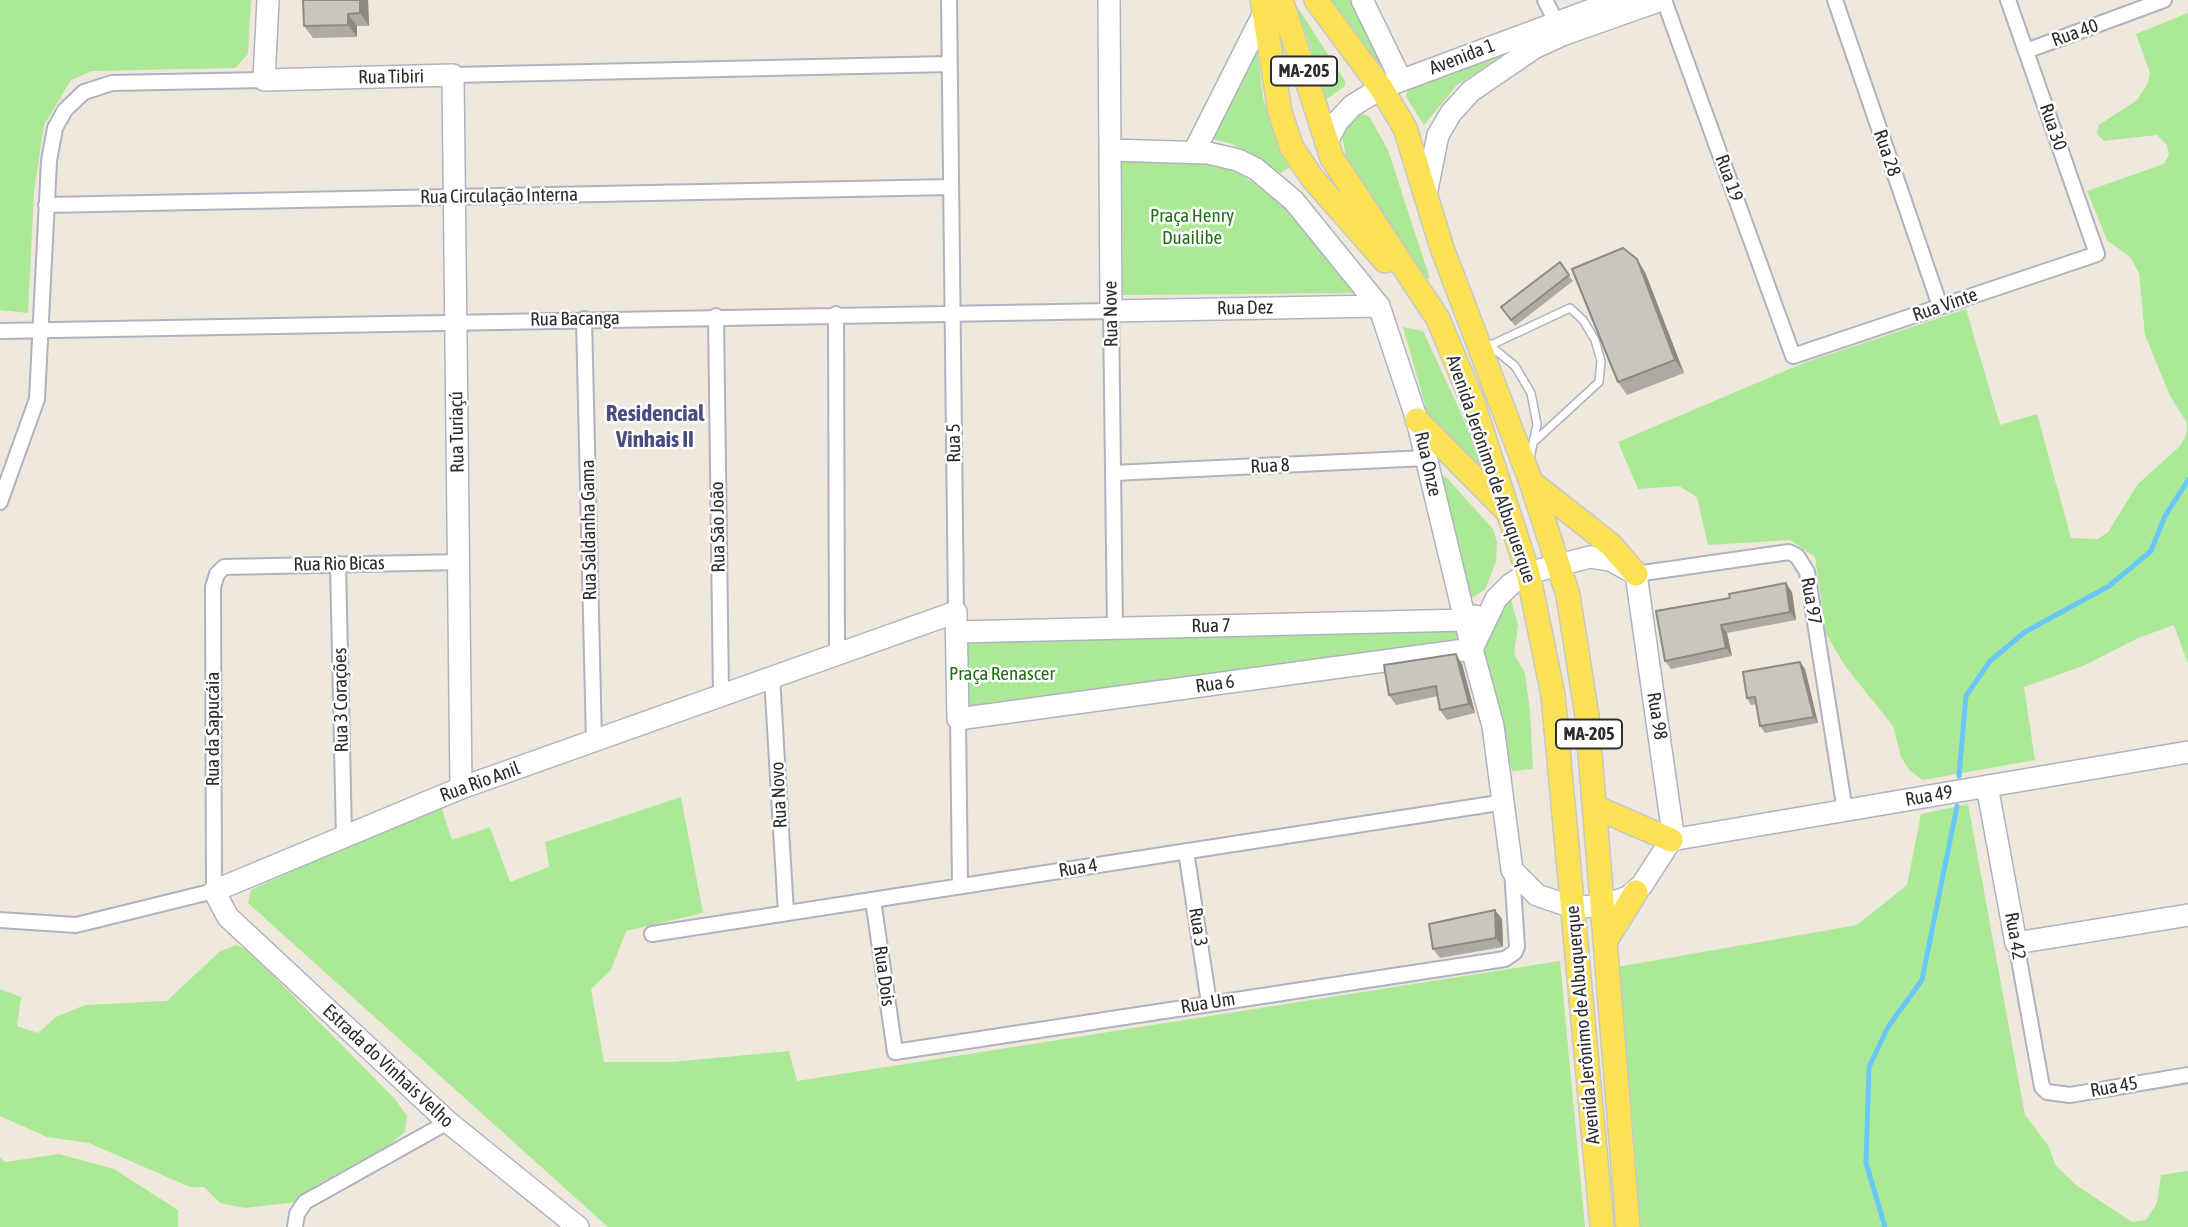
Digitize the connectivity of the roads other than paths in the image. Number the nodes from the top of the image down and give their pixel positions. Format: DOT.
graph roads {
  1 [pos="268,0"];
  2 [pos="948,0"];
  3 [pos="1109,0"];
  4 [pos="1316,0"];
  5 [pos="1362,0"];
  6 [pos="1545,0"];
  7 [pos="1618,0"];
  8 [pos="1663,0"];
  9 [pos="1835,0"];
  10 [pos="2008,0"];
  11 [pos="2164,0"];
  12 [pos="1269,4"];
  13 [pos="1559,28"];
  14 [pos="2026,51"];
  15 [pos="949,64"];
  16 [pos="453,75"];
  17 [pos="264,80"];
  18 [pos="1391,84"];
  19 [pos="1326,142"];
  20 [pos="1110,150"];
  21 [pos="1194,152"];
  22 [pos="951,187"];
  23 [pos="455,197"];
  24 [pos="1426,197"];
  25 [pos="46,205"];
  26 [pos="2097,254"];
  27 [pos="1380,306"];
  28 [pos="1940,306"];
  29 [pos="1111,311"];
  30 [pos="953,312"];
  31 [pos="836,314"];
  32 [pos="716,316"];
  33 [pos="584,319"];
  34 [pos="456,322"];
  35 [pos="40,330"];
  36 [pos="0,331"];
  37 [pos="1484,342"];
  38 [pos="1793,356"];
  39 [pos="1472,400"];
  40 [pos="1418,420"];
  41 [pos="1536,440"];
  42 [pos="1426,458"];
  43 [pos="1113,473"];
  44 [pos="1529,476"];
  45 [pos="0,502"];
  46 [pos="1510,514"];
  47 [pos="459,562"];
  48 [pos="338,564"];
  49 [pos="1559,564"];
  50 [pos="221,570"];
  51 [pos="1528,573"];
  52 [pos="1636,574"];
  53 [pos="1489,610"];
  54 [pos="1465,620"];
  55 [pos="956,622"];
  56 [pos="1115,628"];
  57 [pos="1472,649"];
  58 [pos="837,654"];
  59 [pos="772,677"];
  60 [pos="721,695"];
  61 [pos="958,719"];
  62 [pos="594,741"];
  63 [pos="2188,752"];
  64 [pos="1987,786"];
  65 [pos="461,788"];
  66 [pos="1505,802"];
  67 [pos="1595,807"];
  68 [pos="1845,811"];
  69 [pos="344,836"];
  70 [pos="1671,840"];
  71 [pos="1186,851"];
  72 [pos="1512,870"];
  73 [pos="960,886"];
  74 [pos="214,891"];
  75 [pos="1636,892"];
  76 [pos="873,900"];
  77 [pos="1603,906"];
  78 [pos="1572,907"];
  79 [pos="786,913"];
  80 [pos="2188,915"];
  81 [pos="0,920"];
  82 [pos="652,934"];
  83 [pos="1606,940"];
  84 [pos="2016,943"];
  85 [pos="1517,947"];
  86 [pos="1209,1003"];
  87 [pos="895,1052"];
  88 [pos="2188,1075"];
  89 [pos="2042,1087"];
  90 [pos="448,1122"];
  91 [pos="295,1227"];
  92 [pos="578,1227"];
  93 [pos="1602,1227"];
  94 [pos="1628,1227"];
  1 -- 17 [label="street"];
  2 -- 15 [label="street, Rua 5"];
  3 -- 20 [label="street, Rua Nove"];
  4 -- 18 [label="main road, Avenida Jerônimo de Albuquerque / MA-205"];
  5 -- 18 [label="street"];
  6 -- 13 [label="street"];
  7 -- 13 [label="street, Avenida 1"];
  8 -- 13 [label="street, Avenida 1"];
  8 -- 38 [label="street, Rua 19"];
  9 -- 28 [label="street, Rua 28"];
  10 -- 14 [label="street, Rua 30"];
  11 -- 14 [label="street, Rua 40"];
  12 -- 19 [label="main road, Avenida Jerônimo de Albuquerque / MA-205"];
  12 -- 21 [label="street"];
  12 -- 39 [label="main road"];
  13 -- 18 [label="street, Avenida 1"];
  13 -- 24 [label="street, Avenida 1"];
  14 -- 26 [label="street, Rua 30"];
  15 -- 16 [label="street, Rua Tibiri"];
  15 -- 22 [label="street, Rua 5"];
  16 -- 17 [label="street, Rua Tibiri"];
  16 -- 23 [label="street, Rua Turiaçú"];
  17 -- 25 [label="street, Rua Tibiri"];
  18 -- 19 [label="street, Avenida 1"];
  18 -- 24 [label="main road, Avenida Jerônimo de Albuquerque / MA-205"];
  19 -- 39 [label="main road, Avenida Jerônimo de Albuquerque / MA-205"];
  20 -- 21 [label="street, Rua Onze"];
  20 -- 29 [label="street, Rua Nove"];
  21 -- 27 [label="street, Rua Onze"];
  22 -- 23 [label="street, Rua Circulação Interna"];
  22 -- 30 [label="street, Rua 5"];
  23 -- 25 [label="street, Rua Circulação Interna"];
  23 -- 34 [label="street, Rua Turiaçú"];
  24 -- 37 [label="main road, Avenida Jerônimo de Albuquerque / MA-205"];
  25 -- 35 [label="street, Rua Tibiri"];
  26 -- 28 [label="street, Rua Vinte"];
  27 -- 29 [label="street, Rua Dez"];
  27 -- 40 [label="street, Rua Onze"];
  28 -- 38 [label="street, Rua Vinte"];
  29 -- 30 [label="street, Rua Bacanga"];
  29 -- 43 [label="street, Rua Nove"];
  30 -- 31 [label="street, Rua Bacanga"];
  30 -- 55 [label="street, Rua 5"];
  31 -- 32 [label="street, Rua Bacanga"];
  31 -- 58 [label="street"];
  32 -- 33 [label="street, Rua Bacanga"];
  32 -- 60 [label="street, Rua São João"];
  33 -- 34 [label="street, Rua Bacanga"];
  33 -- 62 [label="street, Rua Saldanha Gama"];
  34 -- 35 [label="street, Rua Bacanga"];
  34 -- 47 [label="street, Rua Turiaçú"];
  35 -- 36 [label="street, Rua Bacanga"];
  35 -- 45 [label="street"];
  37 -- 41 [label="lane"];
  37 -- 41 [label="lane"];
  37 -- 44 [label="main road, Avenida Jerônimo de Albuquerque / MA-205"];
  39 -- 46 [label="main road, Avenida Jerônimo de Albuquerque / MA-205"];
  40 -- 42 [label="street, Rua Onze"];
  40 -- 46 [label="main road"];
  41 -- 44 [label="lane"];
  42 -- 43 [label="street, Rua 8"];
  42 -- 54 [label="street, Rua Onze"];
  43 -- 56 [label="street, Rua Nove"];
  44 -- 49 [label="main road, Avenida Jerônimo de Albuquerque / MA-205"];
  44 -- 52 [label="main road"];
  46 -- 51 [label="main road, Avenida Jerônimo de Albuquerque / MA-205"];
  47 -- 48 [label="street, Rua Rio Bicas"];
  47 -- 65 [label="street, Rua Turiaçú"];
  48 -- 50 [label="street, Rua Rio Bicas"];
  48 -- 69 [label="street, Rua 3 Corações"];
  49 -- 51 [label="street"];
  49 -- 52 [label="street"];
  49 -- 67 [label="main road, Avenida Jerônimo de Albuquerque / MA-205"];
  50 -- 74 [label="street, Rua da Sapucáia"];
  51 -- 53 [label="street"];
  51 -- 78 [label="main road, Avenida Jerônimo de Albuquerque / MA-205"];
  52 -- 68 [label="street, Rua 97"];
  52 -- 70 [label="street, Rua 98"];
  53 -- 54 [label="street"];
  53 -- 57 [label="street"];
  54 -- 56 [label="street, Rua 7"];
  54 -- 57 [label="street, Rua Onze"];
  55 -- 56 [label="street, Rua 7"];
  55 -- 58 [label="street, Rua Rio Anil"];
  55 -- 61 [label="street, Rua 5"];
  57 -- 61 [label="street, Rua 6"];
  57 -- 66 [label="street, Rua Onze"];
  58 -- 59 [label="street, Rua Rio Anil"];
  59 -- 60 [label="street, Rua Rio Anil"];
  59 -- 79 [label="street, Rua Novo"];
  60 -- 62 [label="street, Rua Rio Anil"];
  61 -- 73 [label="street, Rua 5"];
  62 -- 65 [label="street, Rua Rio Anil"];
  63 -- 64 [label="street, Rua 49"];
  64 -- 68 [label="street, Rua 49"];
  64 -- 84 [label="street, Rua 42"];
  65 -- 69 [label="street, Rua Rio Anil"];
  66 -- 71 [label="street, Rua 4"];
  66 -- 72 [label="street, Rua Onze"];
  67 -- 70 [label="main road"];
  67 -- 77 [label="main road, Avenida Jerônimo de Albuquerque / MA-205"];
  68 -- 70 [label="street, Rua 49"];
  69 -- 74 [label="street, Rua Rio Anil"];
  70 -- 75 [label="street"];
  71 -- 73 [label="street, Rua 4"];
  71 -- 86 [label="street, Rua 3"];
  72 -- 78 [label="street"];
  72 -- 85 [label="street, Rua Onze"];
  73 -- 76 [label="street, Rua 4"];
  74 -- 81 [label="street, Rua Rio Anil"];
  74 -- 90 [label="street, Estrada do Vinhais Velho"];
  75 -- 77 [label="street"];
  75 -- 83 [label="main road"];
  76 -- 79 [label="street, Rua 4"];
  76 -- 87 [label="street, Rua Dois"];
  77 -- 78 [label="street"];
  77 -- 83 [label="main road, Avenida Jerônimo de Albuquerque / MA-205"];
  78 -- 93 [label="main road, Avenida Jerônimo de Albuquerque / MA-205"];
  79 -- 82 [label="street, Rua 4"];
  80 -- 84 [label="street"];
  83 -- 94 [label="main road, Avenida Jerônimo de Albuquerque / MA-205"];
  84 -- 89 [label="street, Rua 42"];
  85 -- 86 [label="street, Rua Um"];
  86 -- 87 [label="street, Rua Um"];
  88 -- 89 [label="street, Rua 45"];
  90 -- 91 [label="street"];
  90 -- 92 [label="street, Estrada do Vinhais Velho"];
}
